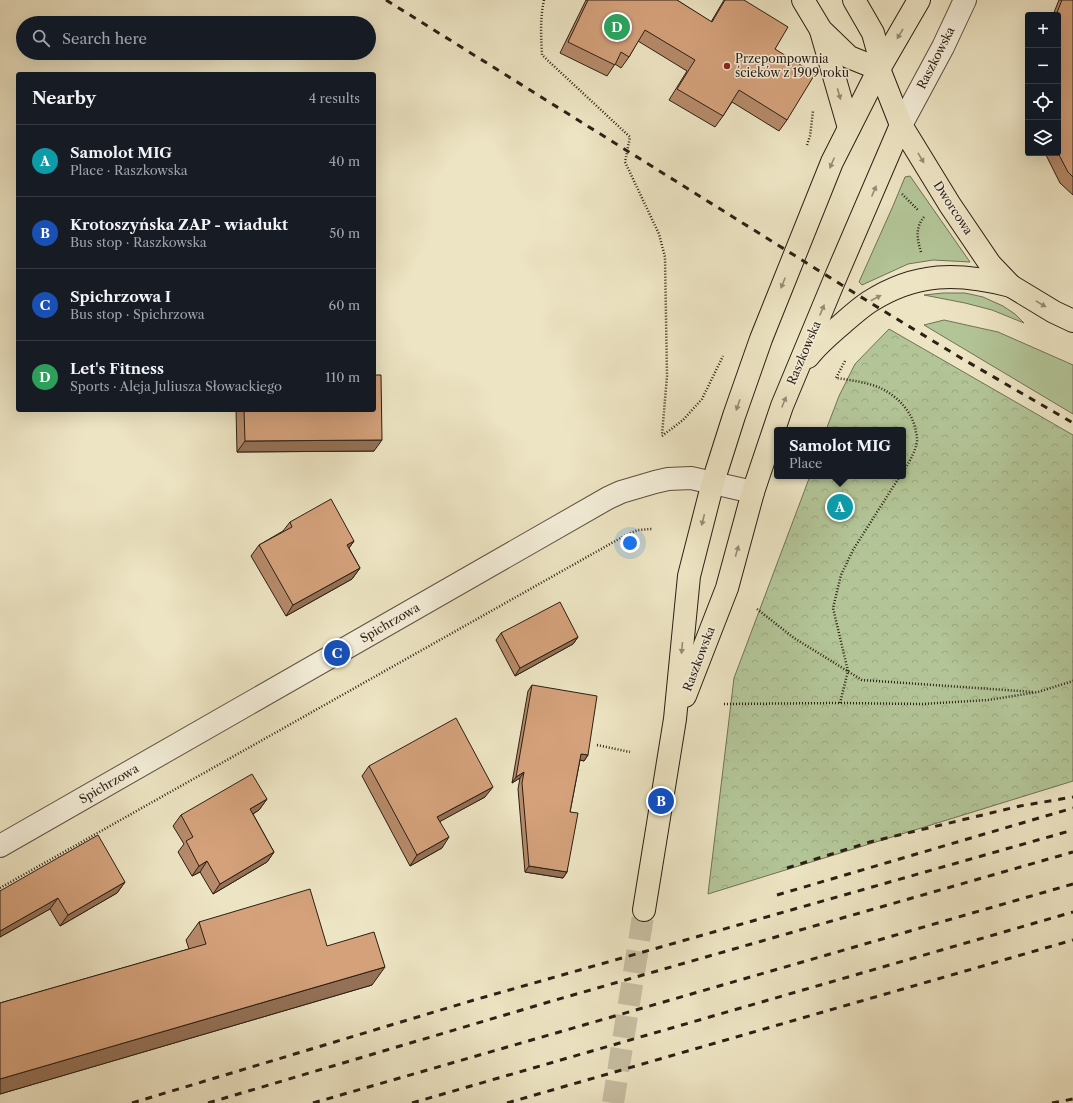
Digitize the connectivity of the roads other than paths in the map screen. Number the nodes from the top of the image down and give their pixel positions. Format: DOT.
graph roads {
  1 [pos="803,0"];
  2 [pos="854,0"];
  3 [pos="919,0"];
  4 [pos="965,0"];
  5 [pos="821,30"];
  6 [pos="879,69"];
  7 [pos="901,125"];
  8 [pos="849,128"];
  9 [pos="1011,286"];
  10 [pos="1073,321"];
  11 [pos="797,372"];
  12 [pos="775,427"];
  13 [pos="774,430"];
  14 [pos="712,482"];
  15 [pos="753,492"];
  16 [pos="675,719"];
  17 [pos="0,846"];
  18 [pos="644,910"];
  1 -- 5 [label="main road"];
  2 -- 6 [label="main road"];
  3 -- 6 [label="main road, Raszkowska, one-way"];
  4 -- 7 [label="street, Raszkowska"];
  5 -- 6 [label="main road"];
  5 -- 8 [label="main road, one-way"];
  6 -- 7 [label="main road, Dworcowa"];
  6 -- 8 [label="main road, Raszkowska"];
  7 -- 9 [label="main road, Dworcowa, one-way"];
  11 -- 7 [label="main road, Raszkowska, one-way"];
  8 -- 14 [label="main road, Raszkowska, one-way"];
  9 -- 10 [label="main road, Dworcowa, one-way"];
  11 -- 9 [label="main road, Dworcowa, one-way"];
  12 -- 11 [label="main road, Raszkowska, one-way"];
  15 -- 13 [label="main road, Raszkowska, one-way"];
  14 -- 15 [label="street, Spichrzowa"];
  14 -- 16 [label="main road, Raszkowska, one-way"];
  14 -- 17 [label="street, Spichrzowa"];
  16 -- 15 [label="main road, Raszkowska, one-way"];
  16 -- 18 [label="main road, Raszkowska"];
}
